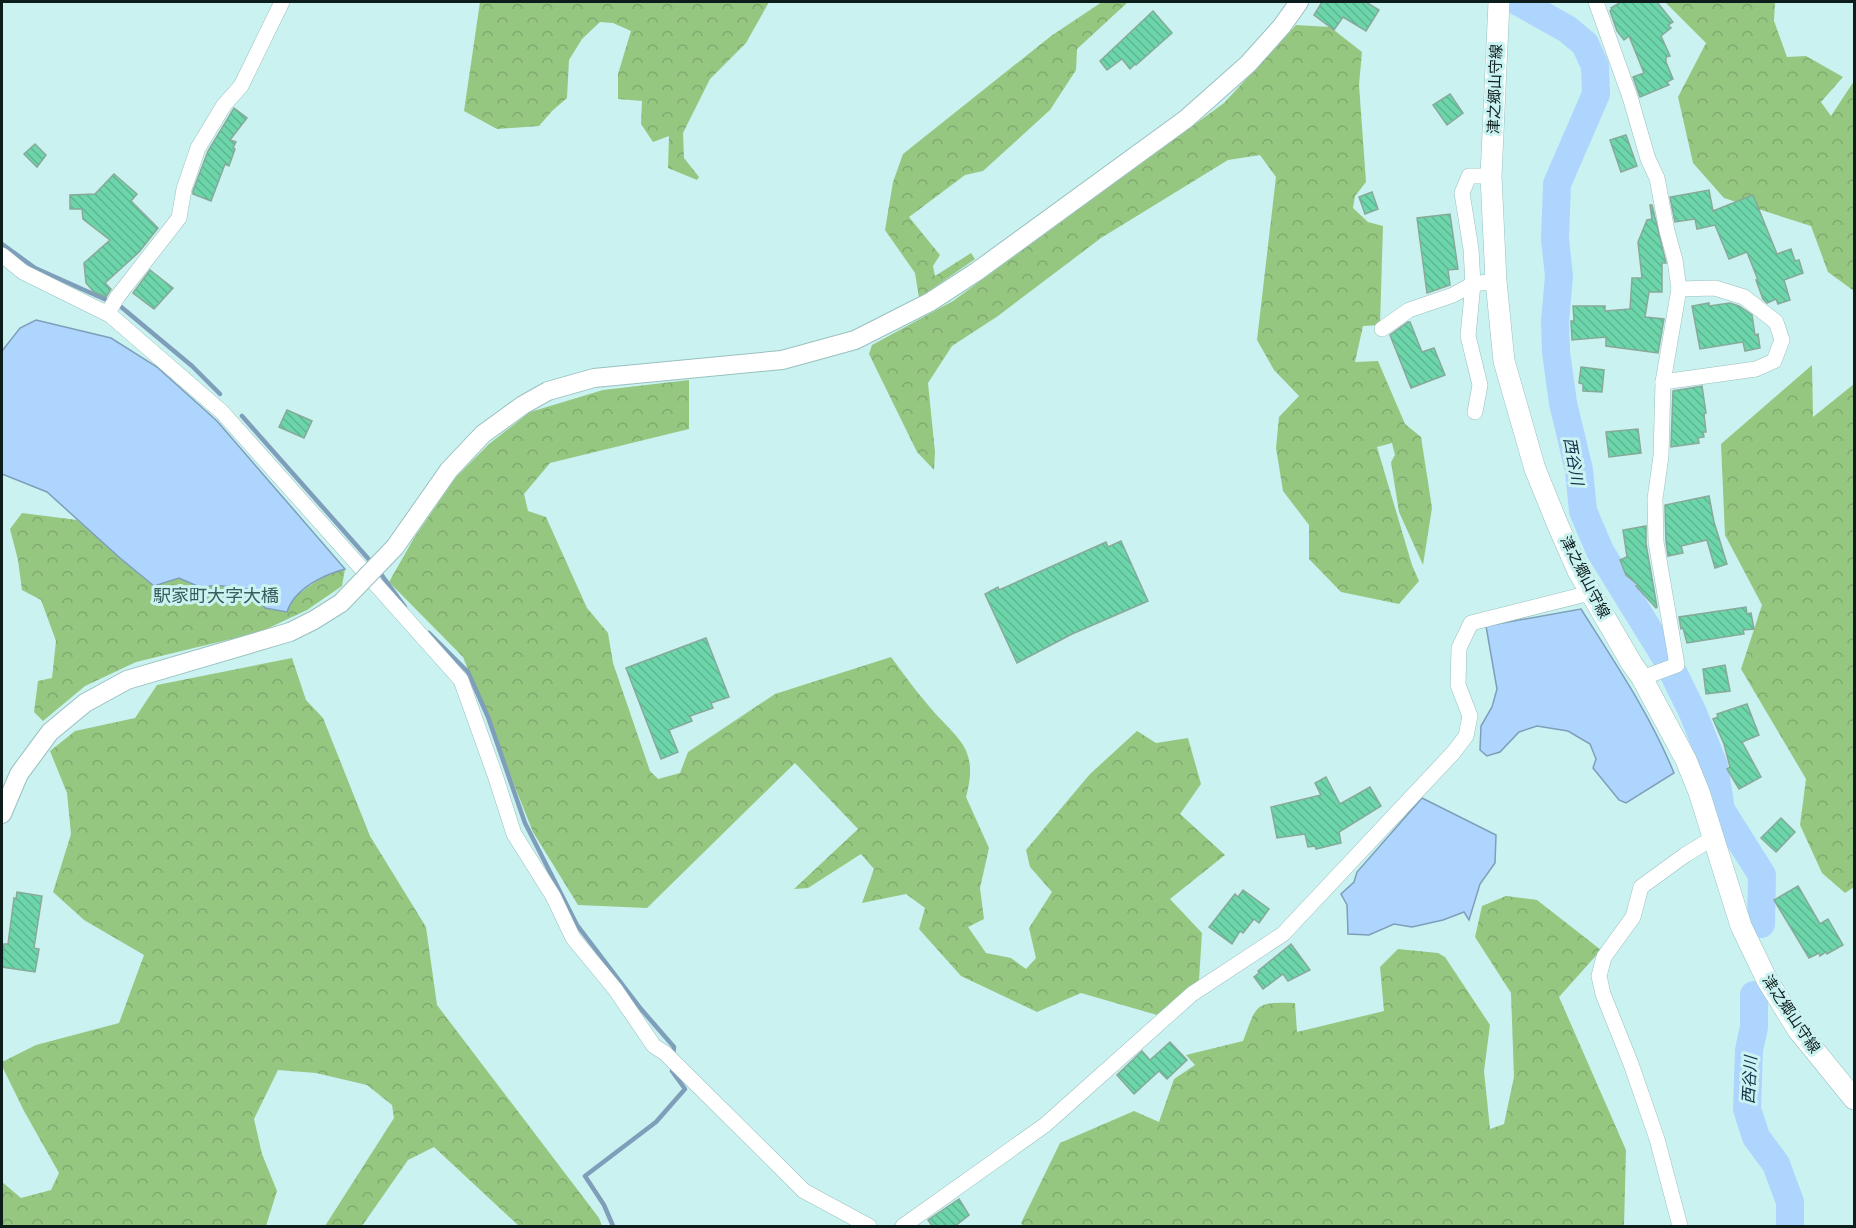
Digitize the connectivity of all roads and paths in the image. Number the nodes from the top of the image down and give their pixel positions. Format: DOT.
graph roads {
  1 [pos="282,2"];
  2 [pos="1299,2"];
  3 [pos="1499,2"];
  4 [pos="1596,2"];
  5 [pos="1491,176"];
  6 [pos="2,255"];
  7 [pos="1496,281"];
  8 [pos="1473,284"];
  9 [pos="1679,289"];
  10 [pos="112,307"];
  11 [pos="1382,329"];
  12 [pos="1663,382"];
  13 [pos="1475,412"];
  14 [pos="1590,593"];
  15 [pos="1642,678"];
  16 [pos="2,814"];
  17 [pos="1713,838"];
  18 [pos="1854,1099"];
  19 [pos="869,1227"];
  20 [pos="903,1227"];
  21 [pos="1680,1227"];
  1 -- 10 [label="street"];
  2 -- 16 [label="street, bridge"];
  3 -- 5 [label="main road, 津之郷山守線"];
  4 -- 9 [label="street"];
  5 -- 7 [label="main road, 津之郷山守線"];
  5 -- 8 [label="street"];
  6 -- 10 [label="street"];
  7 -- 8 [label="street"];
  7 -- 14 [label="main road, 津之郷山守線"];
  8 -- 11 [label="street"];
  8 -- 13 [label="street"];
  9 -- 12 [label="street"];
  9 -- 12 [label="street"];
  10 -- 19 [label="street"];
  12 -- 15 [label="street"];
  14 -- 15 [label="main road, 津之郷山守線"];
  14 -- 20 [label="street"];
  15 -- 17 [label="main road, 津之郷山守線"];
  17 -- 18 [label="main road, 津之郷山守線"];
  17 -- 21 [label="street"];
}
